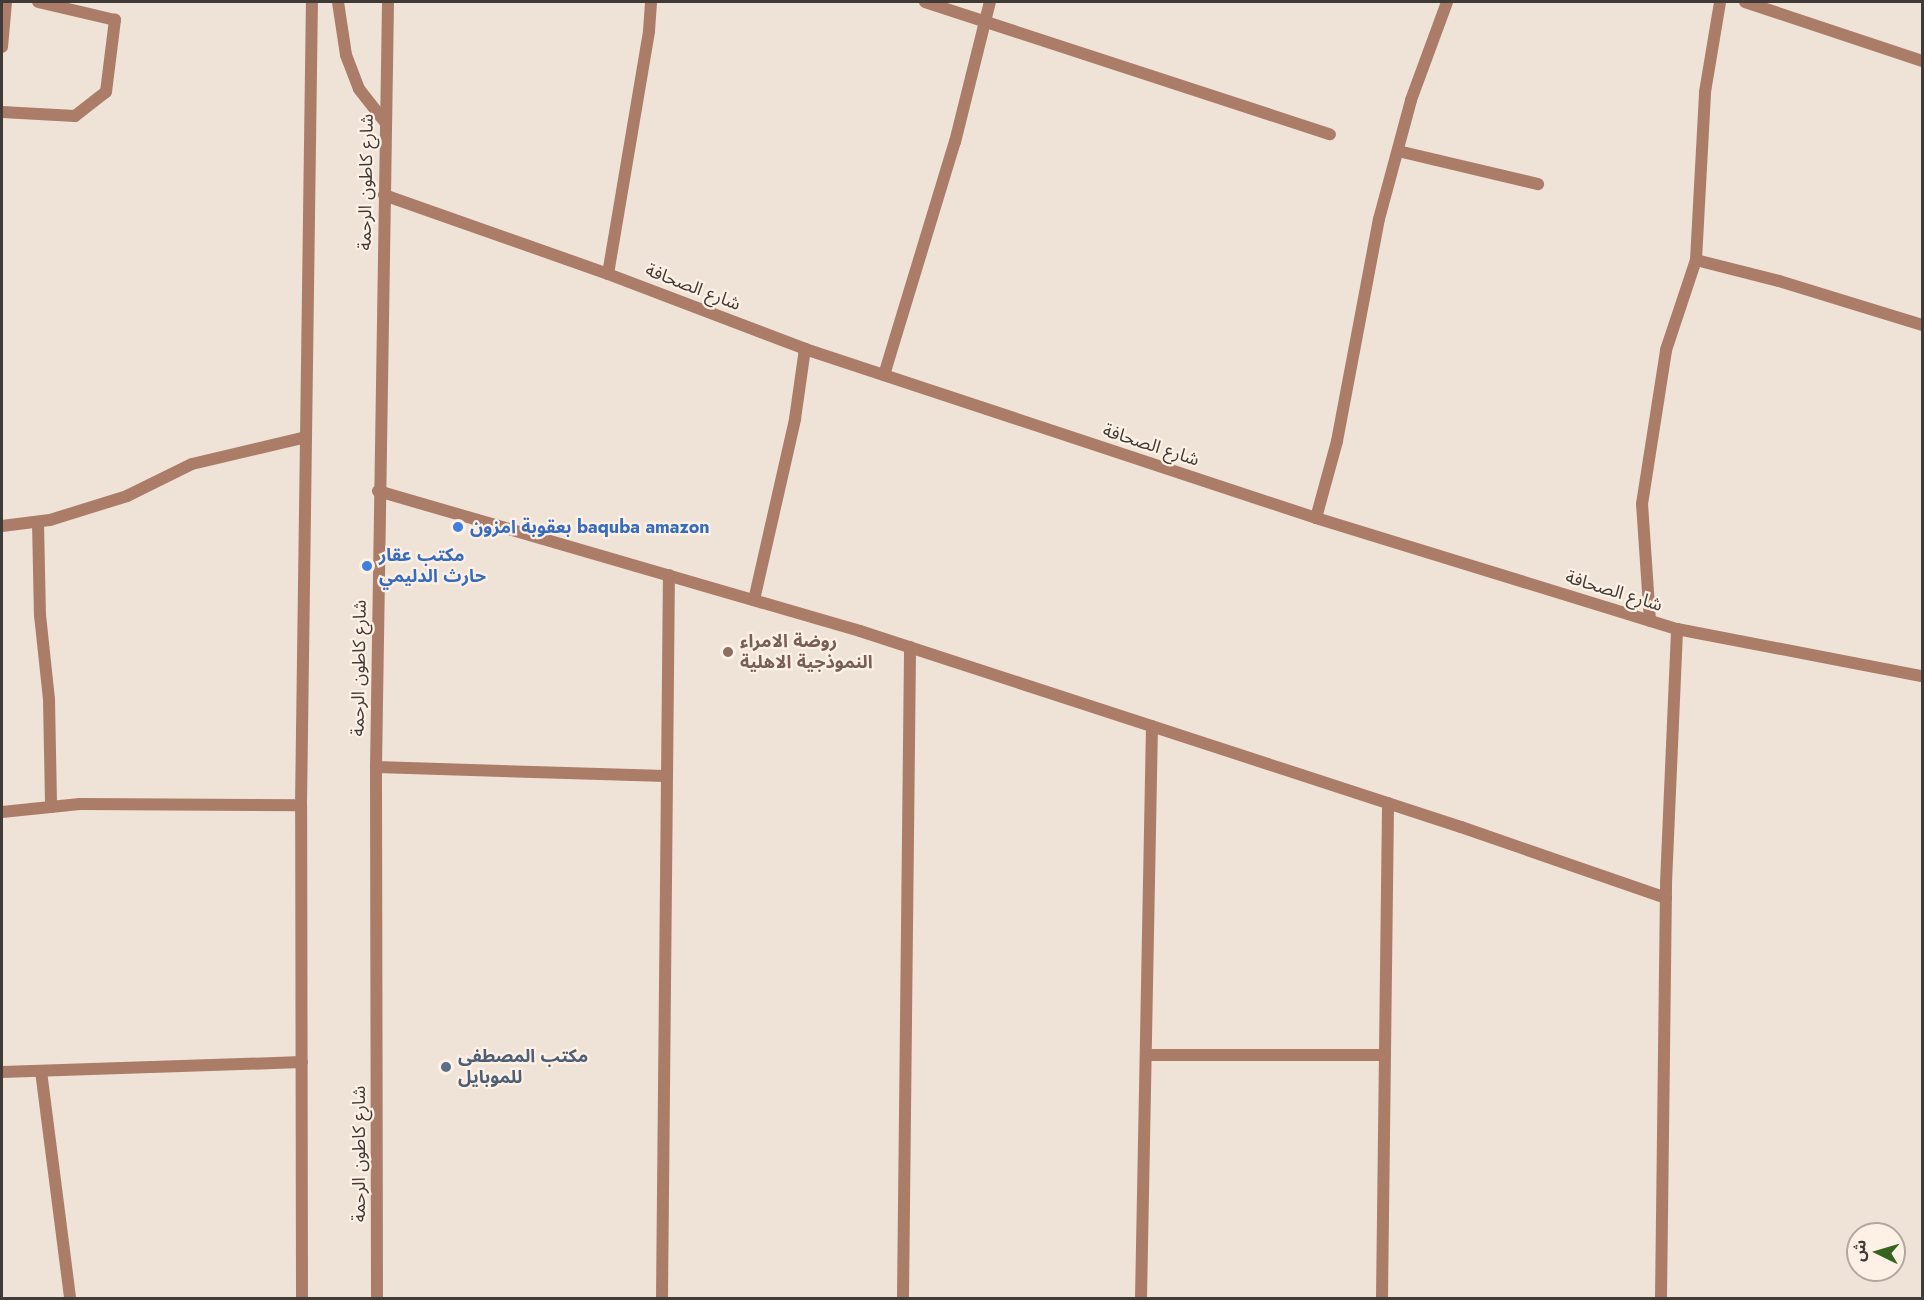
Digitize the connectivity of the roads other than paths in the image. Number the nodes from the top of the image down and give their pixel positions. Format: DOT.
graph roads {
  1 [pos="6,2"];
  2 [pos="38,2"];
  3 [pos="312,2"];
  4 [pos="338,2"];
  5 [pos="388,2"];
  6 [pos="651,2"];
  7 [pos="925,2"];
  8 [pos="990,2"];
  9 [pos="1447,2"];
  10 [pos="1720,2"];
  11 [pos="1745,2"];
  12 [pos="985,20"];
  13 [pos="2,47"];
  14 [pos="1923,61"];
  15 [pos="2,111"];
  16 [pos="385,122"];
  17 [pos="1330,134"];
  18 [pos="1398,150"];
  19 [pos="1538,184"];
  20 [pos="384,195"];
  21 [pos="1696,260"];
  22 [pos="608,274"];
  23 [pos="1923,325"];
  24 [pos="805,349"];
  25 [pos="884,375"];
  26 [pos="306,437"];
  27 [pos="378,491"];
  28 [pos="1316,518"];
  29 [pos="38,522"];
  30 [pos="2,526"];
  31 [pos="669,576"];
  32 [pos="754,600"];
  33 [pos="1650,621"];
  34 [pos="1677,629"];
  35 [pos="910,647"];
  36 [pos="1923,676"];
  37 [pos="1152,726"];
  38 [pos="376,767"];
  39 [pos="666,777"];
  40 [pos="1388,803"];
  41 [pos="301,805"];
  42 [pos="51,807"];
  43 [pos="2,812"];
  44 [pos="1666,898"];
  45 [pos="1146,1055"];
  46 [pos="1385,1056"];
  47 [pos="302,1062"];
  48 [pos="41,1071"];
  49 [pos="2,1072"];
  50 [pos="70,1299"];
  51 [pos="302,1299"];
  52 [pos="377,1299"];
  53 [pos="662,1299"];
  54 [pos="903,1299"];
  55 [pos="1141,1299"];
  56 [pos="1382,1299"];
  57 [pos="1661,1299"];
  1 -- 13 [label="street"];
  2 -- 15 [label="street"];
  3 -- 26 [label="street"];
  4 -- 16 [label="street"];
  5 -- 16 [label="street, شارع كاطون الرحمة"];
  6 -- 22 [label="street"];
  7 -- 12 [label="street"];
  8 -- 12 [label="street"];
  9 -- 18 [label="street"];
  10 -- 21 [label="street"];
  11 -- 14 [label="street"];
  12 -- 17 [label="street"];
  12 -- 25 [label="street"];
  16 -- 20 [label="street, شارع كاطون الرحمة"];
  18 -- 19 [label="street"];
  18 -- 28 [label="street"];
  20 -- 22 [label="street, شارع الصحافة"];
  20 -- 27 [label="street, شارع كاطون الرحمة"];
  21 -- 23 [label="street"];
  21 -- 33 [label="street"];
  22 -- 24 [label="street, شارع الصحافة"];
  24 -- 25 [label="street, شارع الصحافة"];
  24 -- 32 [label="street"];
  25 -- 28 [label="street, شارع الصحافة"];
  26 -- 29 [label="street"];
  26 -- 41 [label="street"];
  27 -- 31 [label="street"];
  27 -- 38 [label="street, شارع كاطون الرحمة"];
  28 -- 33 [label="street, شارع الصحافة"];
  29 -- 30 [label="street"];
  29 -- 42 [label="street"];
  31 -- 32 [label="street"];
  31 -- 39 [label="street"];
  32 -- 35 [label="street"];
  33 -- 34 [label="street, شارع الصحافة"];
  34 -- 36 [label="street, شارع الصحافة"];
  34 -- 44 [label="street"];
  35 -- 37 [label="street"];
  35 -- 54 [label="street"];
  37 -- 40 [label="street"];
  37 -- 45 [label="street"];
  38 -- 39 [label="street"];
  38 -- 52 [label="street, شارع كاطون الرحمة"];
  39 -- 53 [label="street"];
  40 -- 44 [label="street"];
  40 -- 46 [label="street"];
  41 -- 42 [label="street"];
  41 -- 47 [label="street"];
  42 -- 43 [label="street"];
  44 -- 57 [label="street"];
  45 -- 46 [label="street"];
  45 -- 55 [label="street"];
  46 -- 56 [label="street"];
  47 -- 48 [label="street"];
  47 -- 51 [label="street"];
  48 -- 49 [label="street"];
  48 -- 50 [label="street"];
}
